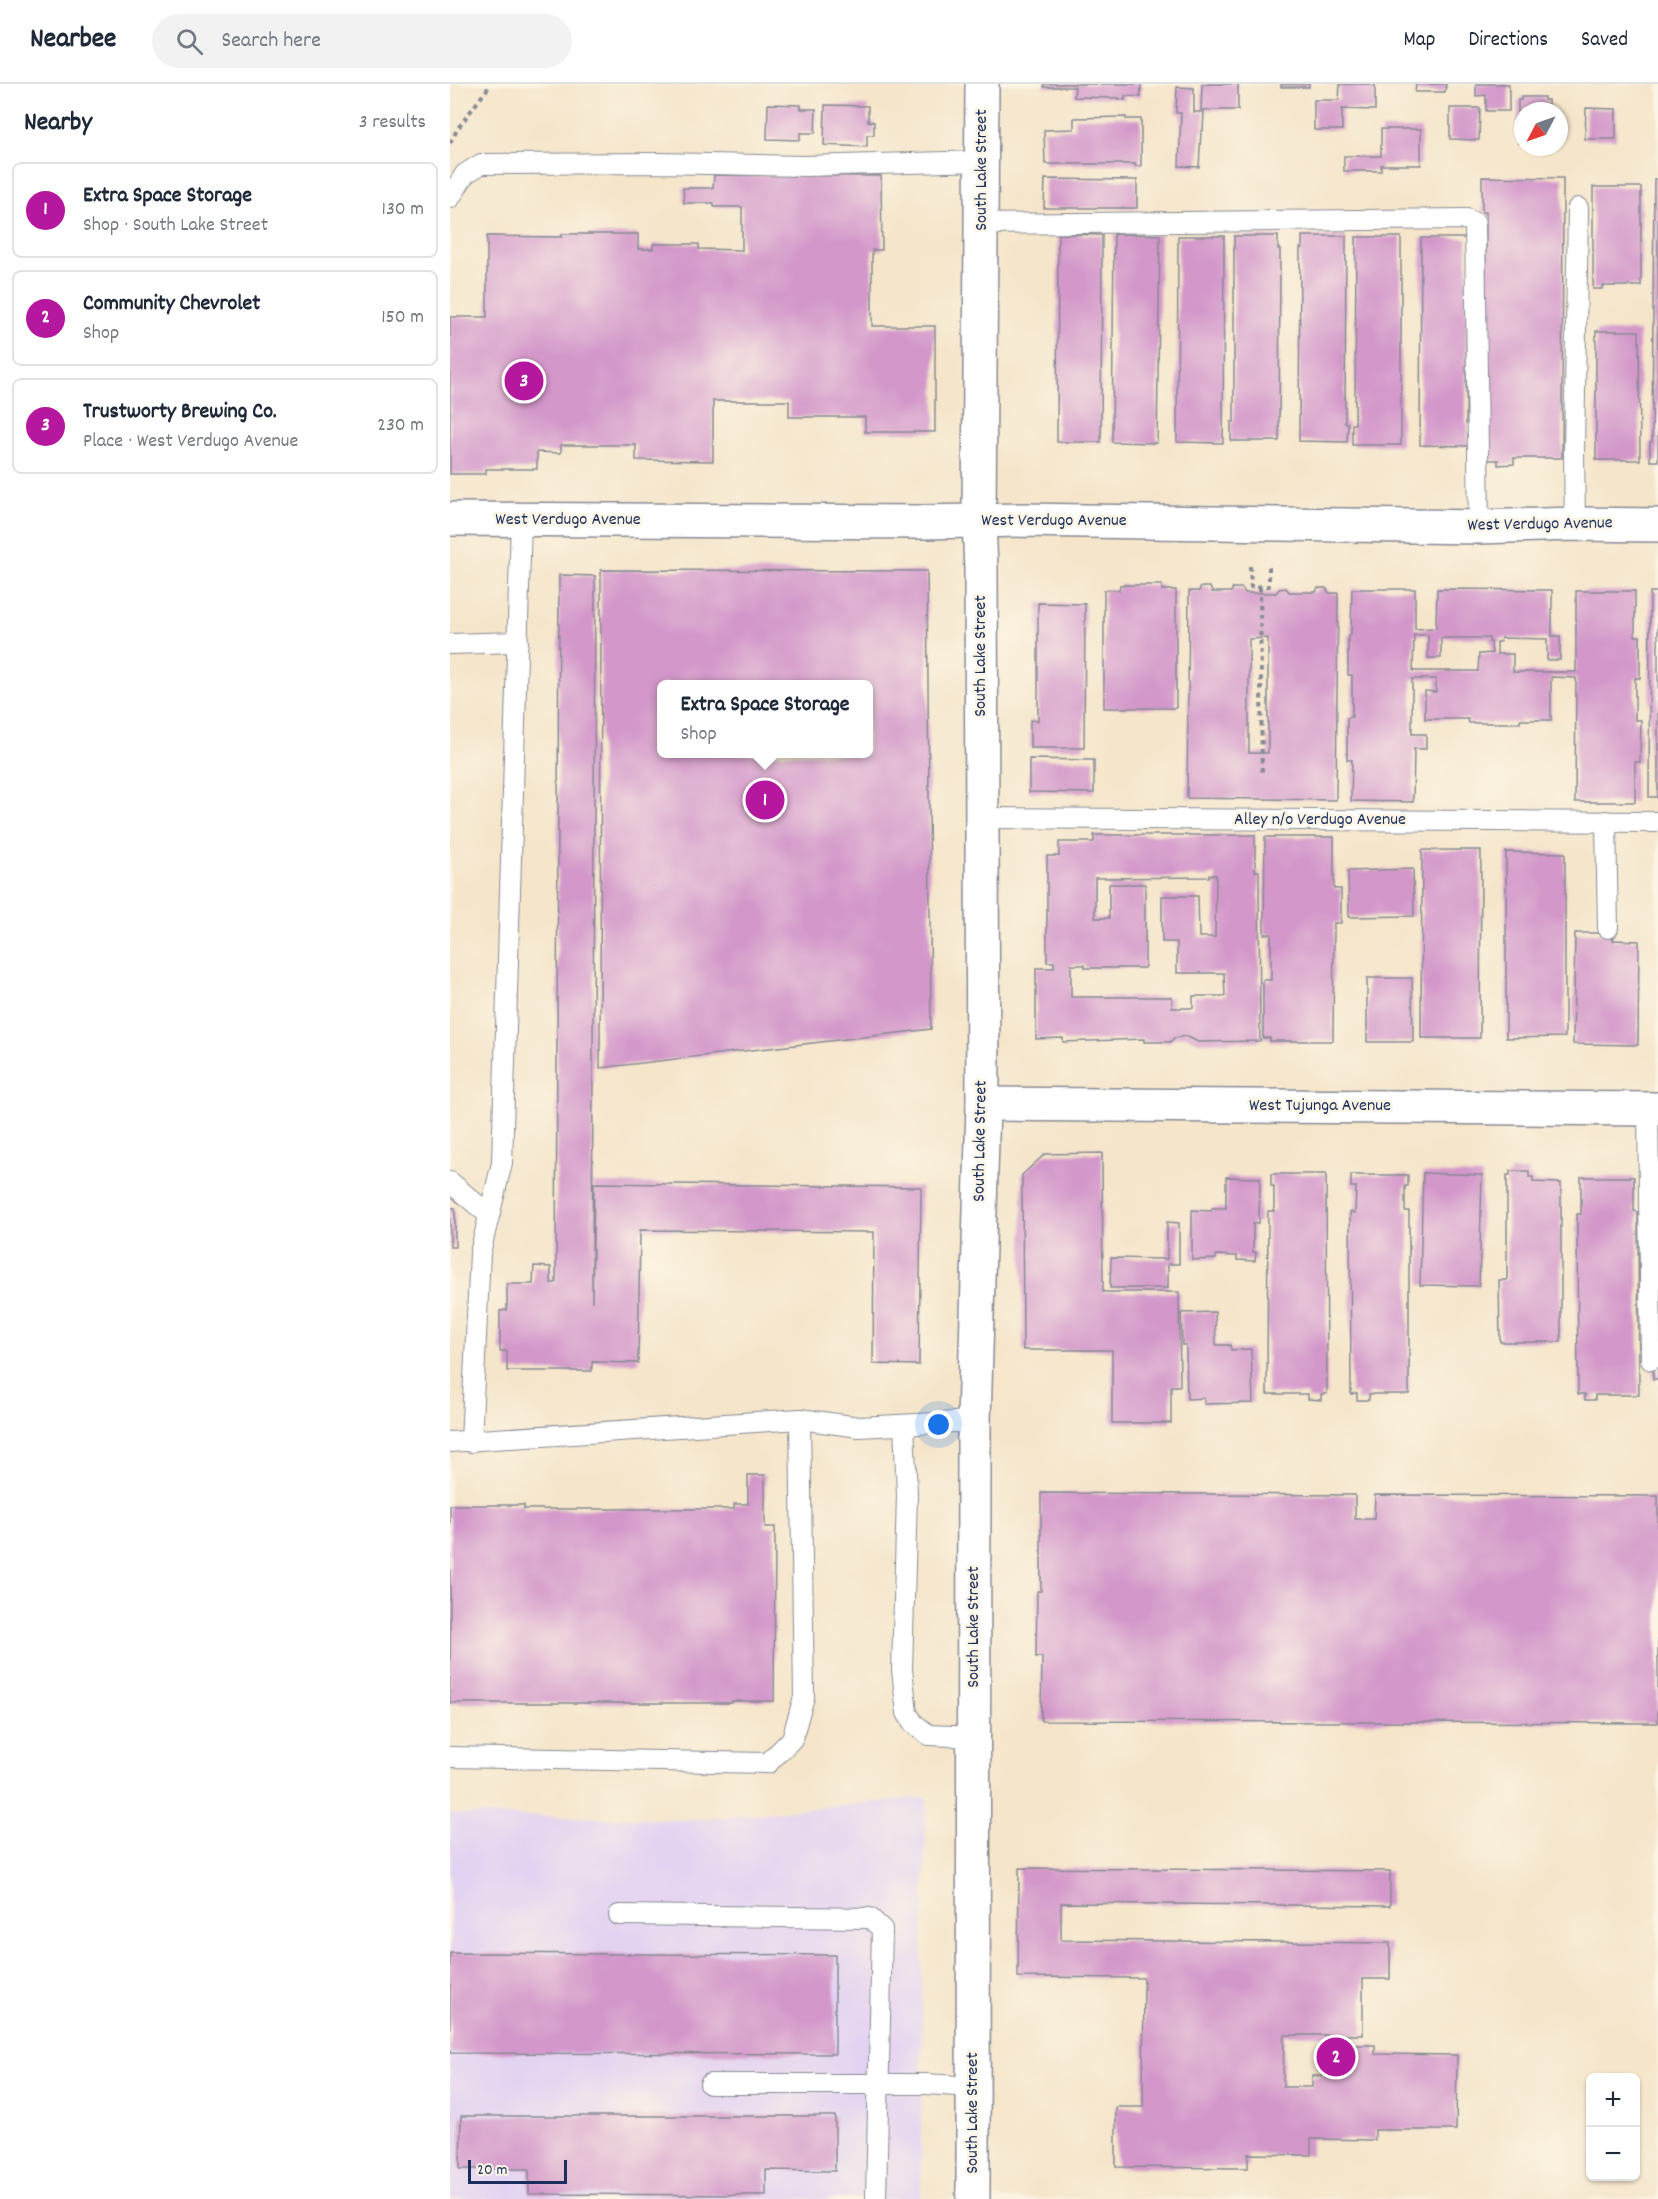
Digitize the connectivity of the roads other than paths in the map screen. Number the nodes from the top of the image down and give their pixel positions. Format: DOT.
graph roads {
  1 [pos="982,84"];
  2 [pos="982,161"];
  3 [pos="450,198"];
  4 [pos="1578,208"];
  5 [pos="981,224"];
  6 [pos="450,519"];
  7 [pos="521,520"];
  8 [pos="979,520"];
  9 [pos="1575,524"];
  10 [pos="1658,525"];
  11 [pos="1479,527"];
  12 [pos="518,642"];
  13 [pos="450,644"];
  14 [pos="982,818"];
  15 [pos="1606,821"];
  16 [pos="1658,822"];
  17 [pos="1608,928"];
  18 [pos="983,1104"];
  19 [pos="1653,1109"];
  20 [pos="450,1182"];
  21 [pos="489,1215"];
  22 [pos="1651,1360"];
  23 [pos="800,1419"];
  24 [pos="974,1421"];
  25 [pos="904,1425"];
  26 [pos="450,1442"];
  27 [pos="471,1442"];
  28 [pos="975,1737"];
  29 [pos="450,1757"];
  30 [pos="620,1915"];
  31 [pos="710,2084"];
  32 [pos="879,2085"];
  33 [pos="973,2087"];
  34 [pos="876,2199"];
  35 [pos="973,2199"];
  1 -- 2 [label="street, South Lake Street"];
  2 -- 3 [label="lane"];
  2 -- 5 [label="street, South Lake Street"];
  4 -- 9 [label="lane"];
  5 -- 8 [label="street, South Lake Street"];
  5 -- 11 [label="lane"];
  6 -- 7 [label="street, West Verdugo Avenue"];
  7 -- 8 [label="street, West Verdugo Avenue"];
  7 -- 12 [label="lane"];
  8 -- 11 [label="street, West Verdugo Avenue"];
  8 -- 14 [label="street, South Lake Street"];
  9 -- 10 [label="street, West Verdugo Avenue"];
  9 -- 11 [label="street, West Verdugo Avenue"];
  12 -- 13 [label="lane"];
  12 -- 21 [label="lane"];
  14 -- 15 [label="lane, Alley n/o Verdugo Avenue"];
  14 -- 18 [label="street, South Lake Street"];
  15 -- 16 [label="lane, Alley n/o Verdugo Avenue"];
  15 -- 17 [label="lane"];
  18 -- 19 [label="street, West Tujunga Avenue"];
  18 -- 24 [label="street, South Lake Street"];
  19 -- 22 [label="lane"];
  20 -- 21 [label="lane"];
  21 -- 27 [label="lane"];
  23 -- 25 [label="lane"];
  23 -- 27 [label="lane"];
  23 -- 29 [label="lane"];
  24 -- 25 [label="lane"];
  24 -- 28 [label="street, South Lake Street"];
  25 -- 28 [label="lane"];
  26 -- 27 [label="lane"];
  28 -- 33 [label="street, South Lake Street"];
  30 -- 32 [label="lane"];
  31 -- 32 [label="lane"];
  32 -- 33 [label="lane"];
  32 -- 34 [label="lane"];
  33 -- 35 [label="street, South Lake Street"];
}
